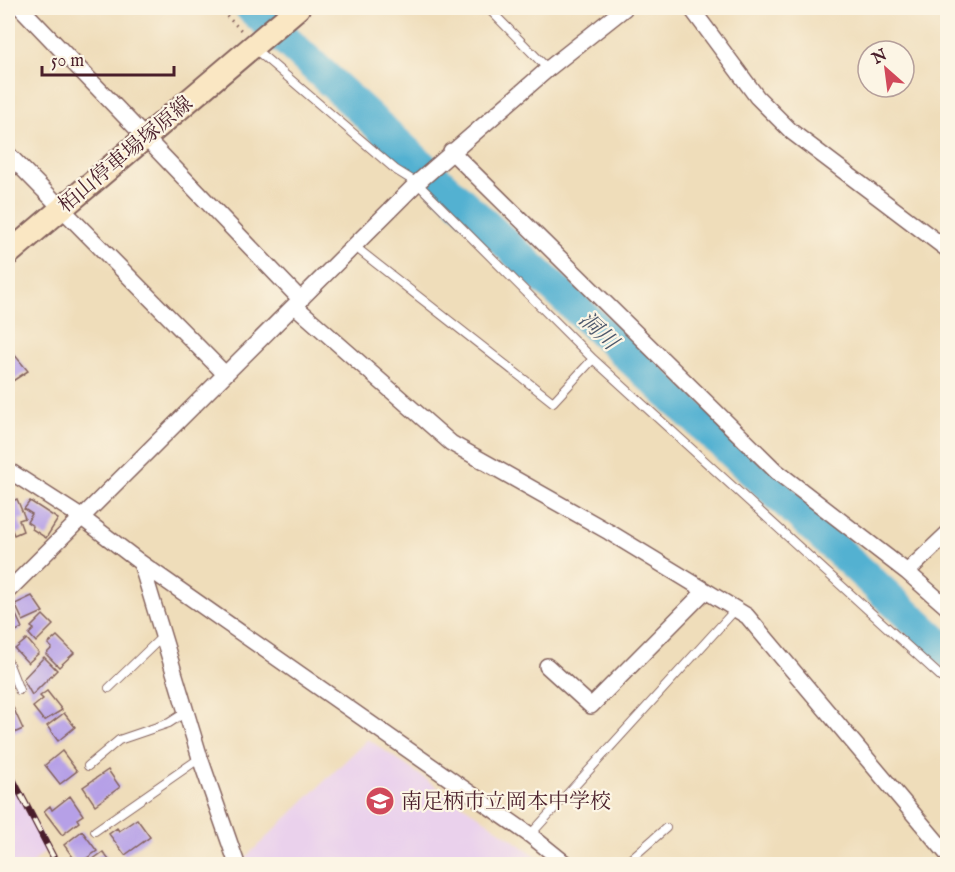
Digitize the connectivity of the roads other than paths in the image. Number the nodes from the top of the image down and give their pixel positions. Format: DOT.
graph roads {
  1 [pos="21,8"];
  2 [pos="488,8"];
  3 [pos="625,8"];
  4 [pos="691,8"];
  5 [pos="295,10"];
  6 [pos="252,46"];
  7 [pos="548,69"];
  8 [pos="146,138"];
  9 [pos="451,151"];
  10 [pos="8,154"];
  11 [pos="417,183"];
  12 [pos="61,208"];
  13 [pos="944,241"];
  14 [pos="354,246"];
  15 [pos="8,254"];
  16 [pos="298,303"];
  17 [pos="594,359"];
  18 [pos="225,374"];
  19 [pos="8,470"];
  20 [pos="81,518"];
  21 [pos="948,533"];
  22 [pos="141,563"];
  23 [pos="907,572"];
  24 [pos="8,591"];
  25 [pos="705,591"];
  26 [pos="948,608"];
  27 [pos="736,609"];
  28 [pos="163,636"];
  29 [pos="8,662"];
  30 [pos="546,666"];
  31 [pos="948,683"];
  32 [pos="109,688"];
  33 [pos="19,690"];
  34 [pos="186,712"];
  35 [pos="200,758"];
  36 [pos="88,766"];
  37 [pos="666,828"];
  38 [pos="95,831"];
  39 [pos="530,835"];
  40 [pos="948,855"];
  41 [pos="237,864"];
  42 [pos="566,864"];
  43 [pos="625,864"];
  1 -- 8 [label="street"];
  2 -- 7 [label="lane"];
  3 -- 7 [label="street"];
  4 -- 13 [label="street"];
  5 -- 6 [label="main road, 栢山停車場塚原線"];
  6 -- 8 [label="main road, 栢山停車場塚原線"];
  6 -- 11 [label="lane"];
  7 -- 9 [label="street"];
  8 -- 12 [label="main road, 栢山停車場塚原線"];
  8 -- 16 [label="street"];
  9 -- 11 [label="street"];
  9 -- 23 [label="street"];
  10 -- 12 [label="street"];
  11 -- 14 [label="street"];
  11 -- 17 [label="lane"];
  12 -- 15 [label="main road, 栢山停車場塚原線"];
  12 -- 18 [label="street"];
  14 -- 16 [label="street"];
  14 -- 17 [label="lane"];
  16 -- 18 [label="street"];
  16 -- 25 [label="street"];
  17 -- 31 [label="lane"];
  18 -- 20 [label="street"];
  19 -- 20 [label="street"];
  20 -- 22 [label="street"];
  20 -- 24 [label="street"];
  21 -- 23 [label="street"];
  22 -- 28 [label="street"];
  22 -- 39 [label="street"];
  23 -- 26 [label="street"];
  25 -- 27 [label="street"];
  25 -- 30 [label="street"];
  27 -- 39 [label="lane"];
  27 -- 40 [label="street"];
  28 -- 32 [label="lane"];
  28 -- 34 [label="street"];
  29 -- 33 [label="lane"];
  34 -- 35 [label="street"];
  34 -- 36 [label="lane"];
  35 -- 38 [label="lane"];
  35 -- 41 [label="street"];
  37 -- 43 [label="lane"];
  39 -- 42 [label="street"];
}
